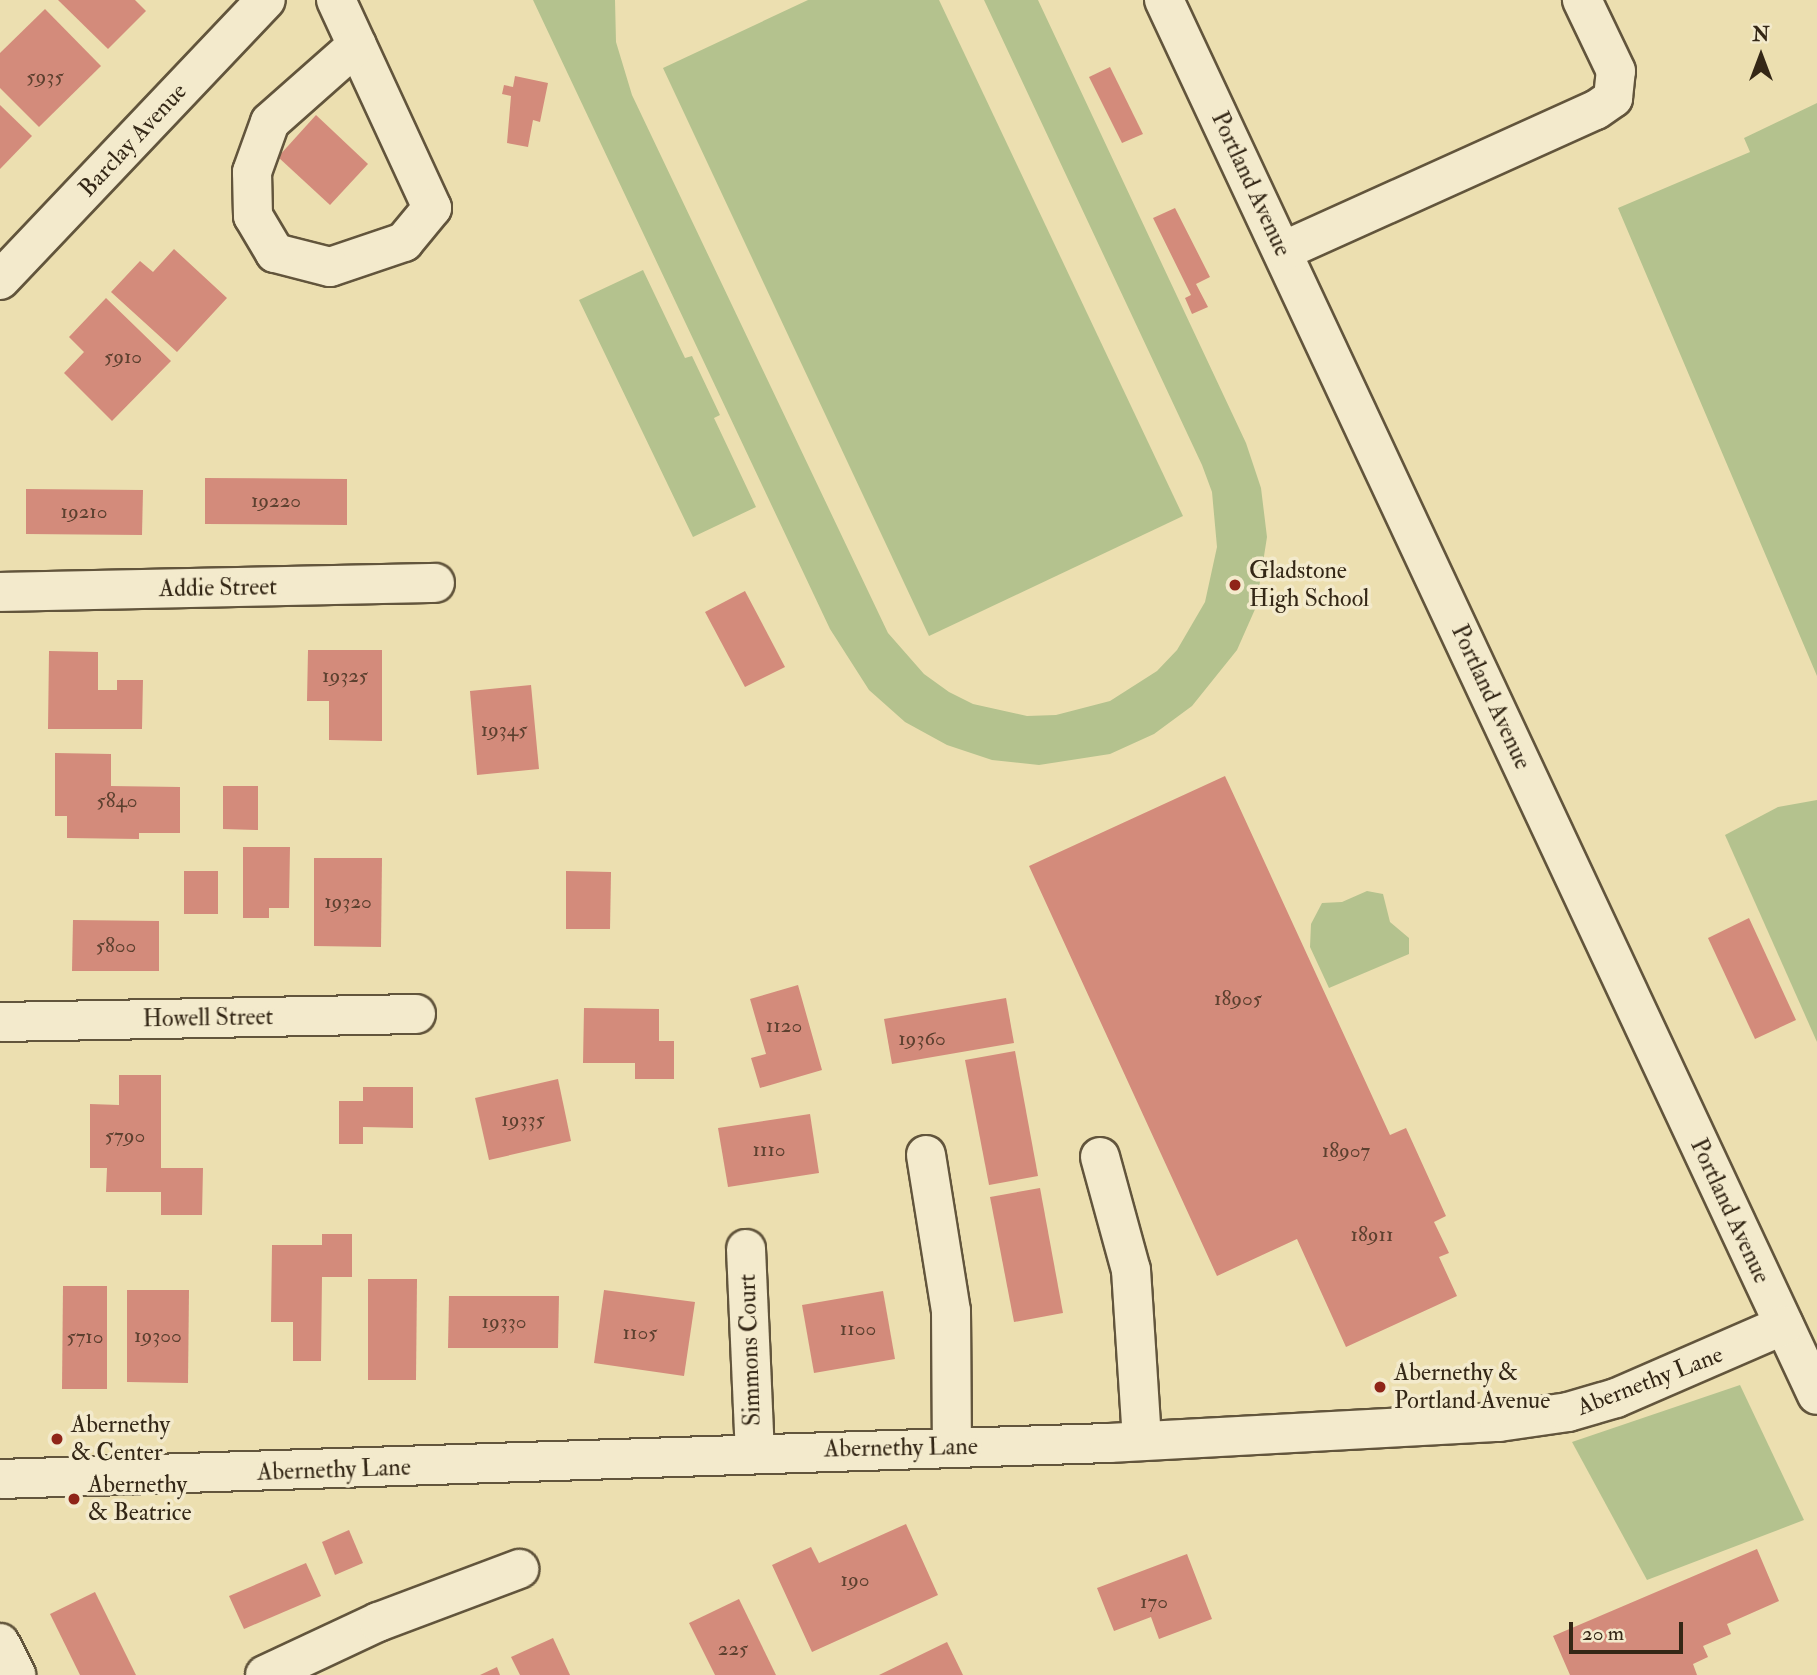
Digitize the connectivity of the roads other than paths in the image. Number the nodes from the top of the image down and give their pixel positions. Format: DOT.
graph roads {
  1 [pos="266,0"];
  2 [pos="336,0"];
  3 [pos="1164,0"];
  4 [pos="1582,0"];
  5 [pos="357,46"];
  6 [pos="1283,251"];
  7 [pos="0,280"];
  8 [pos="435,583"];
  9 [pos="0,592"];
  10 [pos="416,1014"];
  11 [pos="0,1022"];
  12 [pos="926,1155"];
  13 [pos="1100,1157"];
  14 [pos="746,1249"];
  15 [pos="1784,1325"];
  16 [pos="1817,1395"];
  17 [pos="1142,1441"];
  18 [pos="952,1447"];
  19 [pos="755,1452"];
  20 [pos="0,1479"];
  21 [pos="519,1569"];
  22 [pos="0,1643"];
  23 [pos="16,1675"];
  24 [pos="265,1675"];
  1 -- 7 [label="street, Barclay Avenue"];
  2 -- 5 [label="street"];
  3 -- 6 [label="street, Portland Avenue"];
  4 -- 6 [label="street"];
  5 -- 5 [label="street"];
  6 -- 15 [label="street, Portland Avenue"];
  8 -- 9 [label="street, Addie Street"];
  10 -- 11 [label="street, Howell Street"];
  12 -- 18 [label="street"];
  13 -- 17 [label="street"];
  14 -- 19 [label="street, Simmons Court"];
  15 -- 16 [label="street, Portland Avenue"];
  15 -- 17 [label="street, Abernethy Lane"];
  17 -- 18 [label="street, Abernethy Lane"];
  18 -- 19 [label="street, Abernethy Lane"];
  19 -- 20 [label="street, Abernethy Lane"];
  21 -- 24 [label="street"];
  22 -- 23 [label="street"];
}
